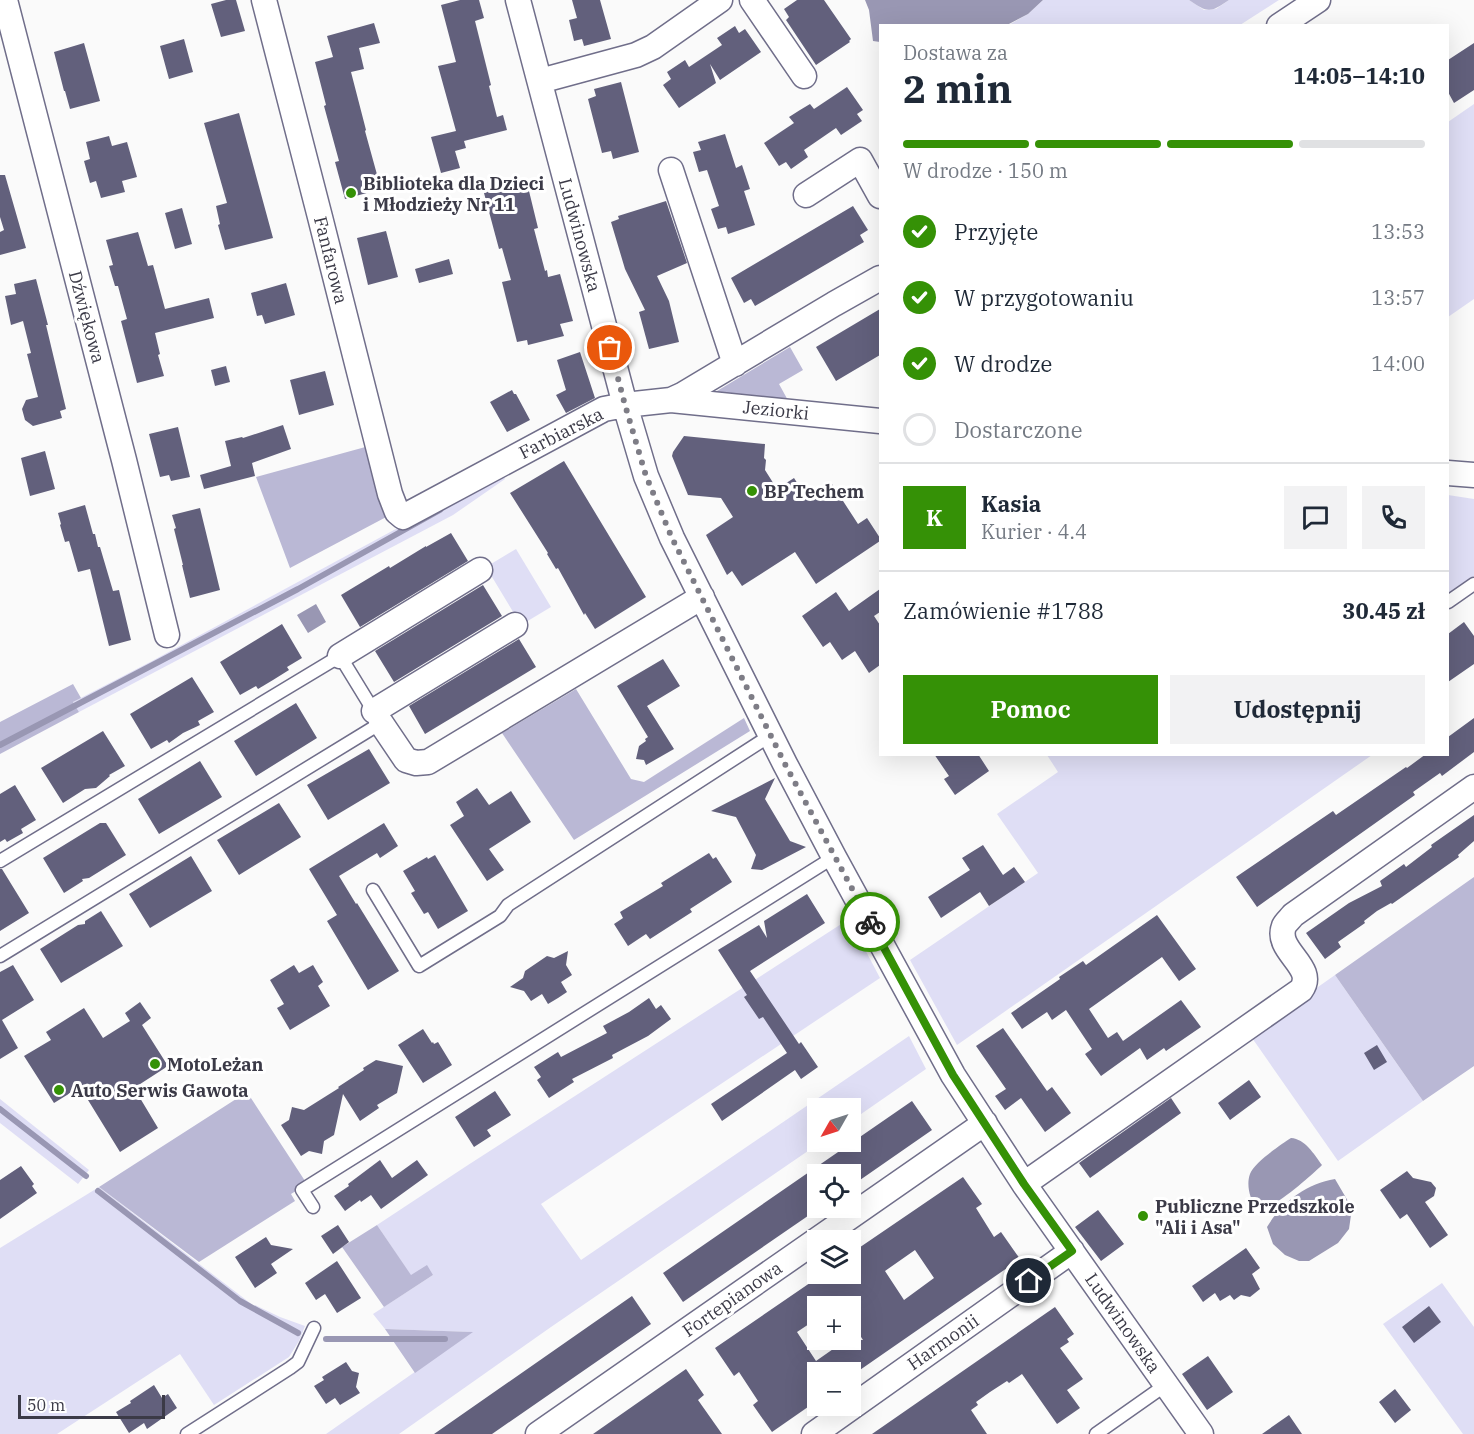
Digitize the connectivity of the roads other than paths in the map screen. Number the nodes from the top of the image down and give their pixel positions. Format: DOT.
graph roads {
  1 [pos="4,0"];
  2 [pos="264,0"];
  3 [pos="518,0"];
  4 [pos="720,0"];
  5 [pos="752,0"];
  6 [pos="1318,0"];
  7 [pos="1282,24"];
  8 [pos="804,76"];
  9 [pos="540,81"];
  10 [pos="671,170"];
  11 [pos="879,193"];
  12 [pos="806,195"];
  13 [pos="879,279"];
  14 [pos="735,364"];
  15 [pos="671,400"];
  16 [pos="625,405"];
  17 [pos="879,421"];
  18 [pos="1449,473"];
  19 [pos="1474,475"];
  20 [pos="403,517"];
  21 [pos="480,570"];
  22 [pos="1474,584"];
  23 [pos="702,597"];
  24 [pos="1449,601"];
  25 [pos="515,625"];
  26 [pos="167,635"];
  27 [pos="340,656"];
  28 [pos="377,717"];
  29 [pos="771,735"];
  30 [pos="1474,788"];
  31 [pos="834,857"];
  32 [pos="0,861"];
  33 [pos="373,891"];
  34 [pos="0,956"];
  35 [pos="985,1123"];
  36 [pos="1024,1184"];
  37 [pos="313,1207"];
  38 [pos="1072,1251"];
  39 [pos="314,1328"];
  40 [pos="1167,1384"];
  41 [pos="187,1434"];
  42 [pos="538,1434"];
  43 [pos="814,1434"];
  44 [pos="1096,1434"];
  45 [pos="1201,1434"];
  1 -- 26 [label="street, Dźwiękowa"];
  2 -- 20 [label="street, Fanfarowa"];
  3 -- 9 [label="street, Ludwinowska"];
  4 -- 9 [label="street"];
  5 -- 8 [label="street"];
  6 -- 7 [label="street"];
  9 -- 16 [label="street, Ludwinowska"];
  10 -- 14 [label="street"];
  11 -- 12 [label="street"];
  13 -- 14 [label="street, Farbiarska"];
  14 -- 15 [label="street, Farbiarska"];
  15 -- 16 [label="street, Farbiarska"];
  15 -- 17 [label="street, Jeziorki"];
  16 -- 20 [label="street, Farbiarska"];
  16 -- 23 [label="street, Ludwinowska"];
  18 -- 19 [label="street"];
  21 -- 27 [label="street"];
  22 -- 24 [label="lane"];
  23 -- 28 [label="street"];
  23 -- 29 [label="street, Ludwinowska"];
  25 -- 28 [label="street"];
  27 -- 28 [label="lane"];
  27 -- 32 [label="lane"];
  28 -- 34 [label="lane"];
  29 -- 31 [label="street, Ludwinowska"];
  29 -- 33 [label="lane"];
  30 -- 36 [label="street"];
  31 -- 35 [label="street, Ludwinowska"];
  31 -- 37 [label="lane"];
  35 -- 36 [label="street, Ludwinowska"];
  35 -- 42 [label="street, Fortepianowa"];
  36 -- 38 [label="street, Ludwinowska"];
  38 -- 40 [label="street, Ludwinowska"];
  38 -- 43 [label="street, Harmonii"];
  39 -- 41 [label="lane"];
  40 -- 44 [label="lane"];
  40 -- 45 [label="street, Ludwinowska"];
}
